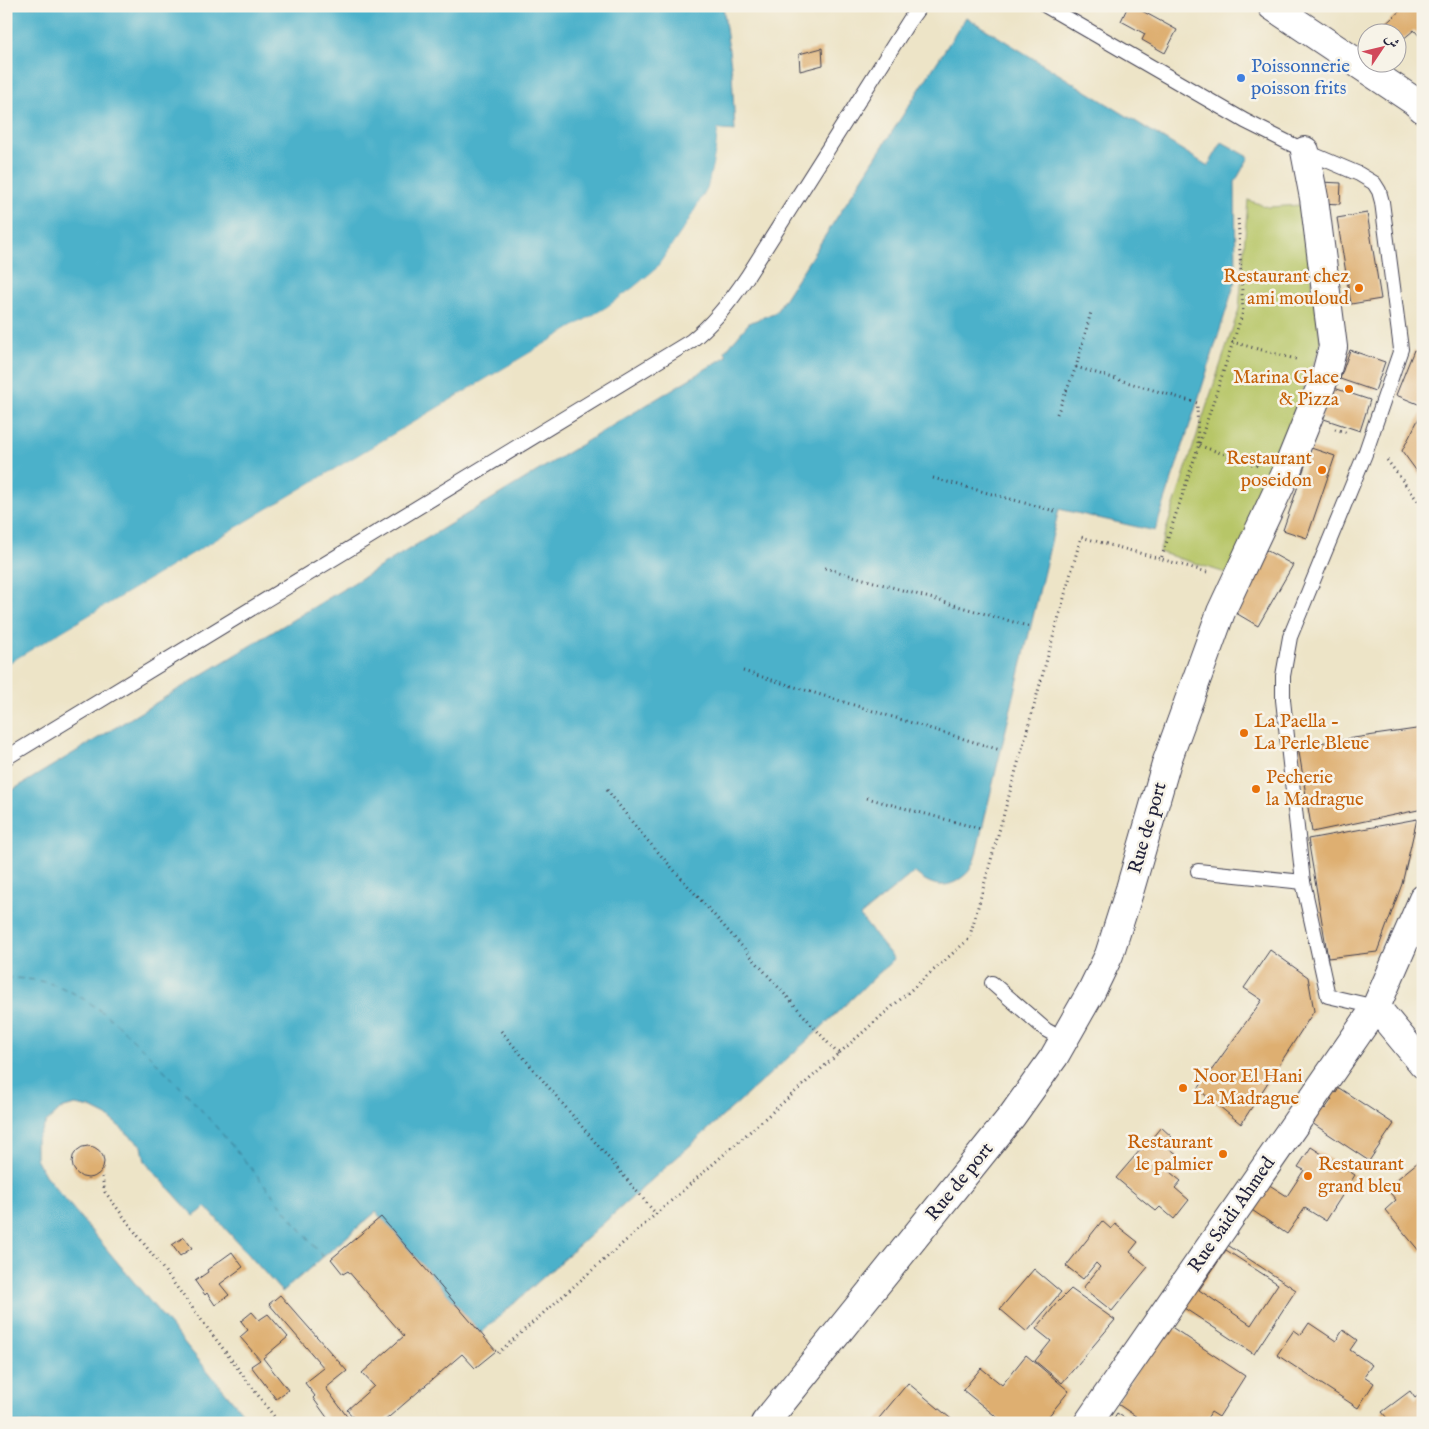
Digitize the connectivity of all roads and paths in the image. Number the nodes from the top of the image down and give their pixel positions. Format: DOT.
graph roads {
  1 [pos="920,6"];
  2 [pos="1046,6"];
  3 [pos="1272,6"];
  4 [pos="1423,109"];
  5 [pos="1306,151"];
  6 [pos="1238,216"];
  7 [pos="1090,312"];
  8 [pos="1232,342"];
  9 [pos="1076,367"];
  10 [pos="1326,374"];
  11 [pos="1057,414"];
  12 [pos="1308,420"];
  13 [pos="1369,444"];
  14 [pos="1198,445"];
  15 [pos="1285,476"];
  16 [pos="933,478"];
  17 [pos="1423,508"];
  18 [pos="1058,512"];
  19 [pos="1161,559"];
  20 [pos="825,568"];
  21 [pos="1212,574"];
  22 [pos="1031,627"];
  23 [pos="743,671"];
  24 [pos="1000,750"];
  25 [pos="6,758"];
  26 [pos="607,790"];
  27 [pos="868,798"];
  28 [pos="981,829"];
  29 [pos="1198,871"];
  30 [pos="1303,882"];
  31 [pos="1423,899"];
  32 [pos="992,983"];
  33 [pos="1376,1007"];
  34 [pos="501,1031"];
  35 [pos="1064,1040"];
  36 [pos="838,1054"];
  37 [pos="1423,1064"];
  38 [pos="102,1177"];
  39 [pos="656,1214"];
  40 [pos="498,1353"];
  41 [pos="279,1423"];
  42 [pos="765,1423"];
  43 [pos="1088,1423"];
  1 -- 25 [label="lane"];
  2 -- 5 [label="lane"];
  3 -- 4 [label="street"];
  5 -- 10 [label="street, Rue de port"];
  5 -- 13 [label="lane"];
  6 -- 8 [label="path"];
  7 -- 9 [label="path"];
  8 -- 10 [label="path"];
  8 -- 14 [label="path"];
  9 -- 11 [label="path"];
  9 -- 14 [label="path"];
  10 -- 12 [label="street, Rue de port"];
  12 -- 13 [label="path"];
  12 -- 15 [label="street, Rue de port"];
  13 -- 17 [label="path"];
  13 -- 30 [label="lane"];
  14 -- 15 [label="path"];
  14 -- 19 [label="path"];
  15 -- 35 [label="street, Rue de port"];
  16 -- 18 [label="path"];
  19 -- 21 [label="path"];
  19 -- 36 [label="path"];
  20 -- 22 [label="path"];
  23 -- 24 [label="path"];
  26 -- 36 [label="path"];
  27 -- 28 [label="path"];
  29 -- 30 [label="lane"];
  30 -- 33 [label="lane"];
  31 -- 33 [label="street, Rue Saidi Ahmed"];
  32 -- 35 [label="lane"];
  33 -- 37 [label="street"];
  33 -- 43 [label="street, Rue Saidi Ahmed"];
  34 -- 39 [label="path"];
  35 -- 42 [label="street, Rue de port"];
  36 -- 39 [label="path"];
  38 -- 41 [label="path"];
  39 -- 40 [label="path"];
}
